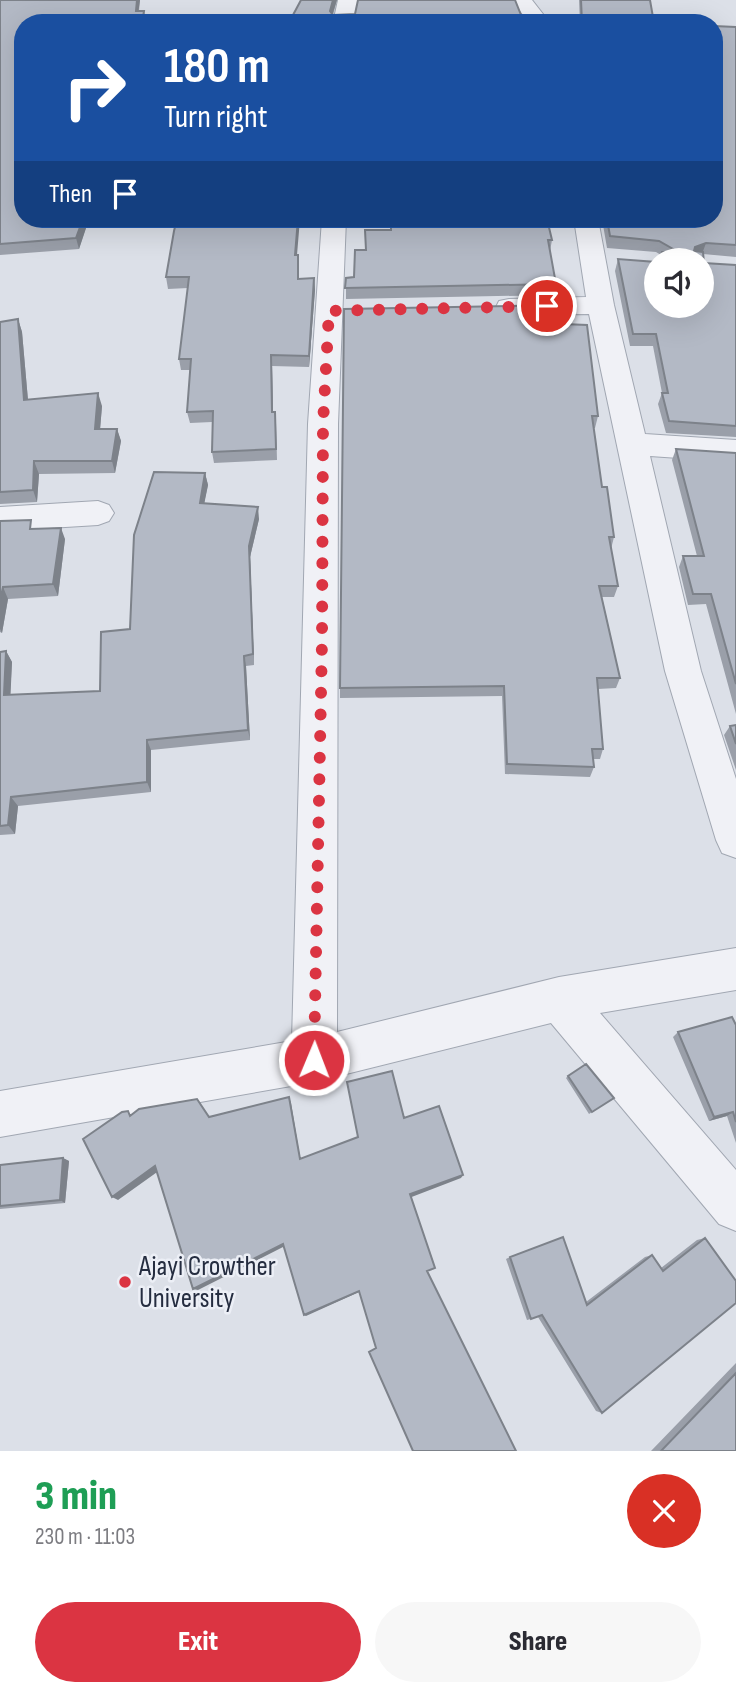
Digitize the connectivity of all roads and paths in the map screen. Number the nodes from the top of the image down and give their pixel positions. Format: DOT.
graph roads {
  1 [pos="522,0"];
  2 [pos="533,14"];
  3 [pos="335,228"];
  4 [pos="591,228"];
  5 [pos="601,305"];
  6 [pos="479,308"];
  7 [pos="634,444"];
  8 [pos="736,451"];
  9 [pos="98,513"];
  10 [pos="0,519"];
  11 [pos="736,840"];
  12 [pos="736,969"];
  13 [pos="559,999"];
  14 [pos="314,1060"];
  15 [pos="0,1114"];
  16 [pos="736,1207"];
  1 -- 2 [label="street"];
  3 -- 14 [label="street"];
  4 -- 5 [label="street"];
  5 -- 6 [label="street"];
  5 -- 7 [label="street"];
  7 -- 8 [label="street"];
  7 -- 11 [label="street"];
  9 -- 10 [label="street"];
  12 -- 13 [label="street"];
  13 -- 14 [label="street"];
  13 -- 16 [label="street"];
  14 -- 15 [label="street"];
}
